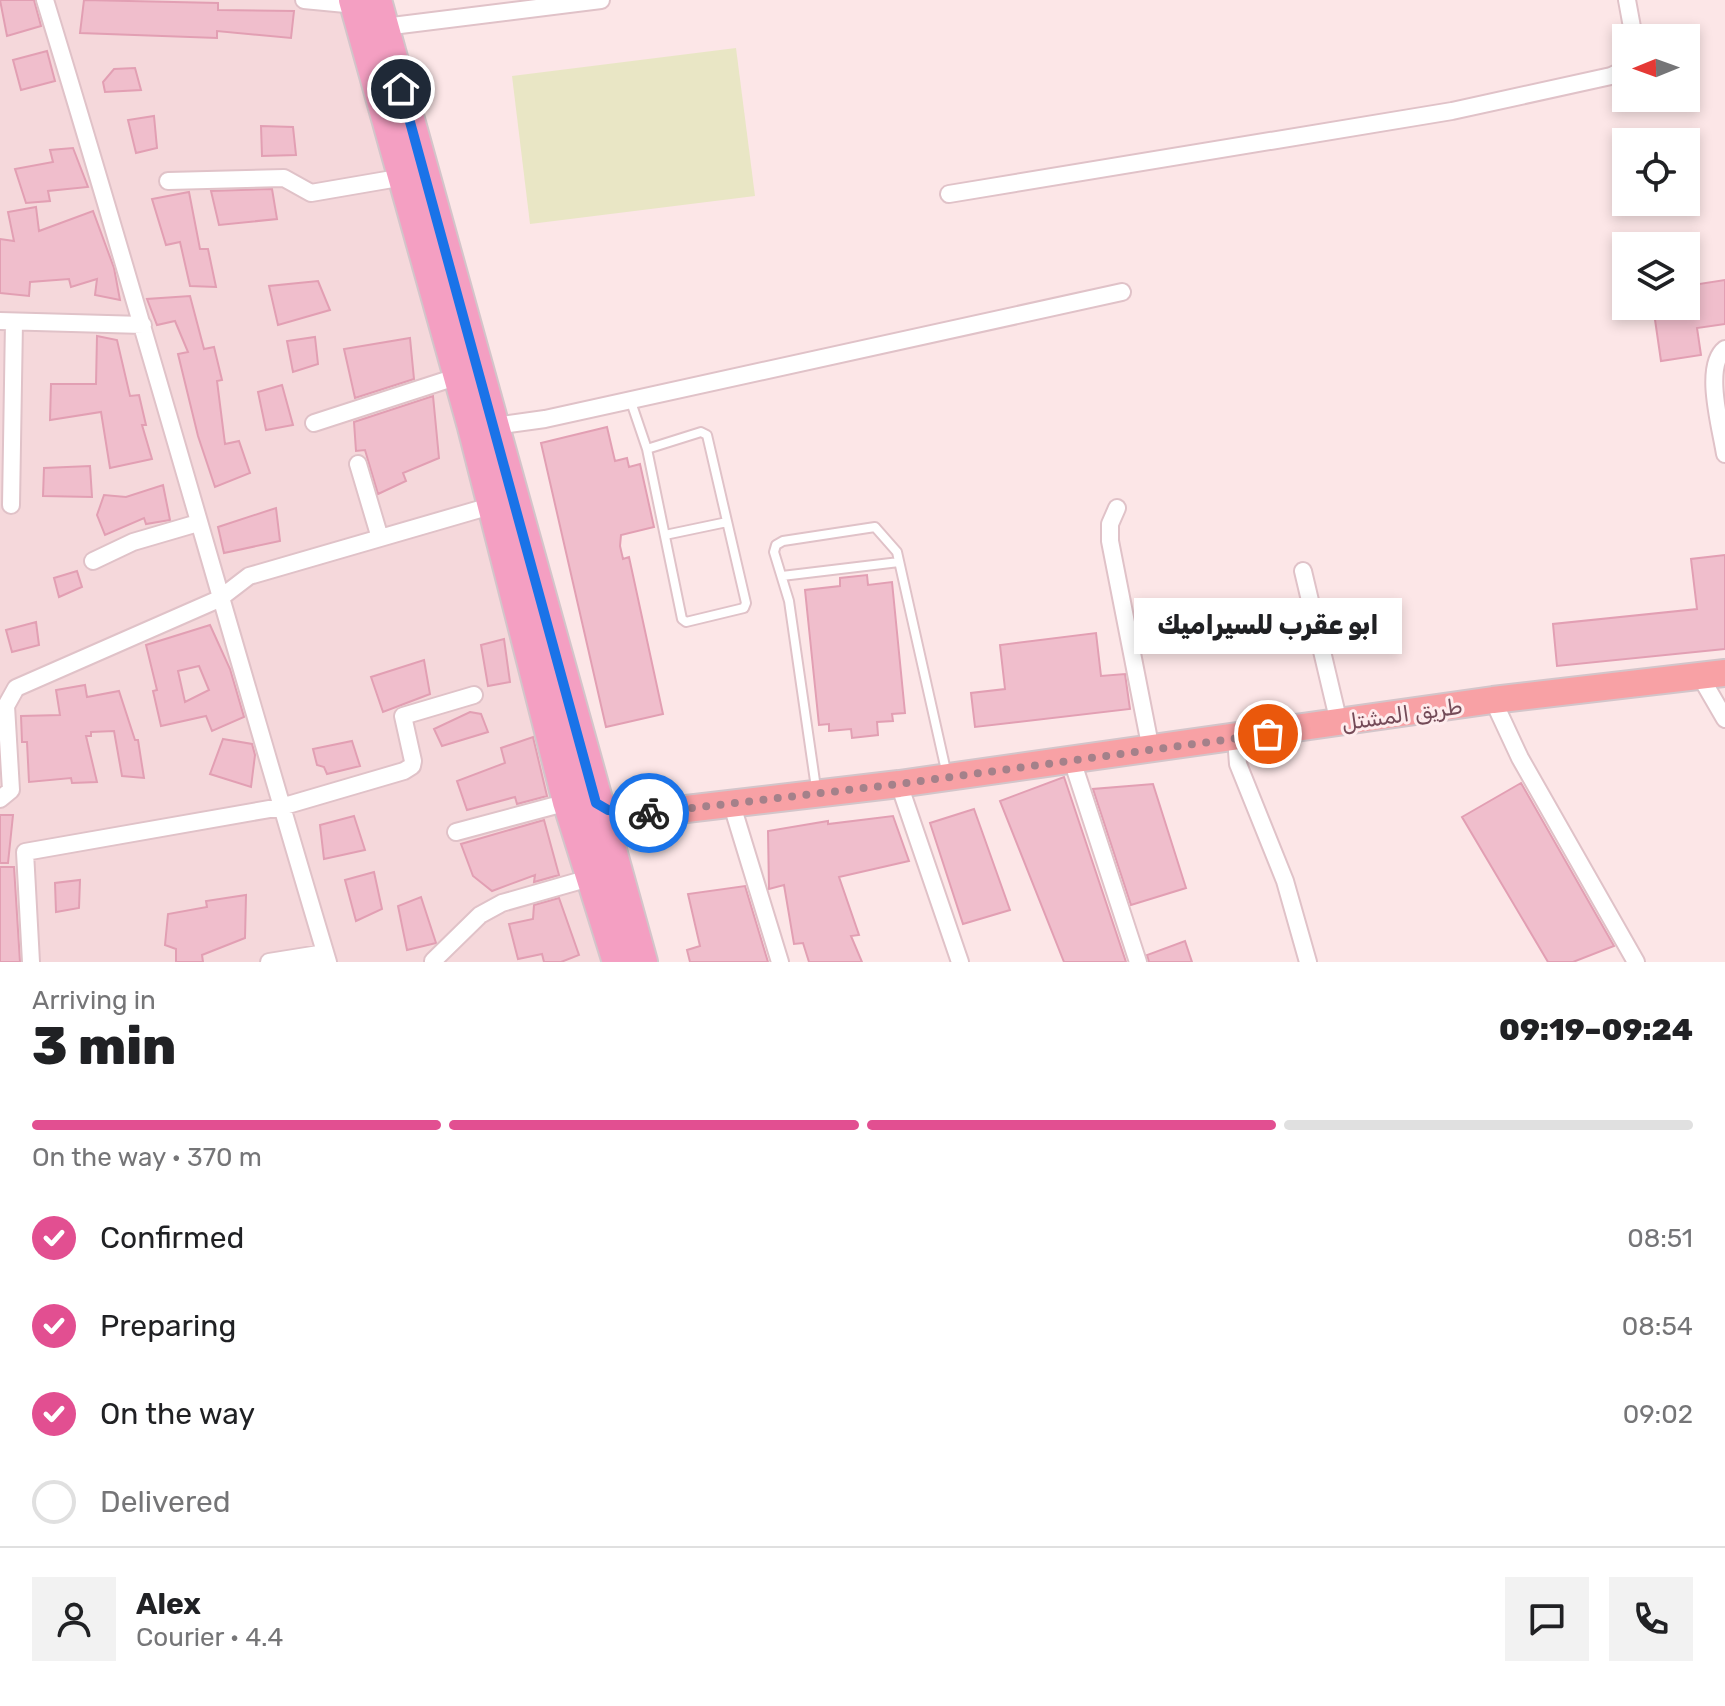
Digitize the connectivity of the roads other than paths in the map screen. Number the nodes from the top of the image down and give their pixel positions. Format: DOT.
graph roads {
  1 [pos="45,0"];
  2 [pos="304,0"];
  3 [pos="601,0"];
  4 [pos="1627,0"];
  5 [pos="368,8"];
  6 [pos="1631,24"];
  7 [pos="1612,76"];
  8 [pos="404,177"];
  9 [pos="168,181"];
  10 [pos="949,194"];
  11 [pos="1122,292"];
  12 [pos="7,321"];
  13 [pos="143,325"];
  14 [pos="1725,349"];
  15 [pos="459,376"];
  16 [pos="630,398"];
  17 [pos="314,423"];
  18 [pos="484,427"];
  19 [pos="6,446"];
  20 [pos="647,449"];
  21 [pos="1725,454"];
  22 [pos="358,464"];
  23 [pos="11,505"];
  24 [pos="494,505"];
  25 [pos="1117,508"];
  26 [pos="727,522"];
  27 [pos="198,523"];
  28 [pos="665,535"];
  29 [pos="380,538"];
  30 [pos="93,561"];
  31 [pos="899,562"];
  32 [pos="1303,571"];
  33 [pos="782,576"];
  34 [pos="219,599"];
  35 [pos="1712,674"];
  36 [pos="474,695"];
  37 [pos="1493,700"];
  38 [pos="1725,719"];
  39 [pos="1339,723"];
  40 [pos="1236,738"];
  41 [pos="1151,750"];
  42 [pos="1072,760"];
  43 [pos="948,777"];
  44 [pos="899,784"];
  45 [pos="817,793"];
  46 [pos="0,799"];
  47 [pos="582,802"];
  48 [pos="731,802"];
  49 [pos="281,807"];
  50 [pos="652,813"];
  51 [pos="456,832"];
  52 [pos="608,842"];
  53 [pos="593,877"];
  54 [pos="326,957"];
  55 [pos="433,961"];
  56 [pos="1633,961"];
  57 [pos="31,962"];
  58 [pos="269,962"];
  59 [pos="618,962"];
  60 [pos="642,962"];
  61 [pos="780,962"];
  62 [pos="960,962"];
  63 [pos="1138,962"];
  64 [pos="1308,962"];
  1 -- 13 [label="street"];
  2 -- 5 [label="street"];
  3 -- 5 [label="street"];
  4 -- 6 [label="street"];
  5 -- 8 [label="highway"];
  5 -- 18 [label="highway"];
  7 -- 10 [label="street"];
  8 -- 9 [label="street"];
  8 -- 15 [label="highway"];
  11 -- 16 [label="street"];
  12 -- 13 [label="street"];
  12 -- 19 [label="street"];
  13 -- 27 [label="street"];
  14 -- 21 [label="street"];
  15 -- 17 [label="street"];
  15 -- 18 [label="highway"];
  16 -- 18 [label="street"];
  16 -- 20 [label="lane"];
  18 -- 24 [label="highway"];
  18 -- 47 [label="highway"];
  19 -- 23 [label="street"];
  20 -- 26 [label="lane"];
  20 -- 28 [label="lane"];
  22 -- 29 [label="street"];
  24 -- 29 [label="street"];
  24 -- 47 [label="highway"];
  25 -- 41 [label="street"];
  26 -- 28 [label="lane"];
  26 -- 28 [label="lane"];
  27 -- 30 [label="street"];
  27 -- 34 [label="street"];
  29 -- 34 [label="street"];
  31 -- 33 [label="lane"];
  31 -- 33 [label="lane"];
  31 -- 43 [label="lane"];
  32 -- 39 [label="street"];
  33 -- 45 [label="lane"];
  34 -- 46 [label="street"];
  34 -- 49 [label="street"];
  35 -- 37 [label="main road, طريق المشتل"];
  35 -- 38 [label="street"];
  36 -- 49 [label="street"];
  37 -- 39 [label="main road, طريق المشتل"];
  37 -- 56 [label="street"];
  39 -- 40 [label="main road, طريق المشتل"];
  40 -- 41 [label="main road, طريق المشتل"];
  40 -- 64 [label="street"];
  41 -- 42 [label="main road, طريق المشتل"];
  42 -- 43 [label="main road, طريق المشتل"];
  42 -- 63 [label="street"];
  43 -- 44 [label="main road, طريق المشتل"];
  44 -- 45 [label="main road, طريق المشتل"];
  44 -- 62 [label="street"];
  45 -- 48 [label="main road, طريق المشتل"];
  47 -- 50 [label="main road, طريق المشتل"];
  47 -- 51 [label="street"];
  47 -- 52 [label="highway"];
  47 -- 53 [label="highway"];
  48 -- 50 [label="main road, طريق المشتل"];
  48 -- 61 [label="street"];
  49 -- 54 [label="street"];
  49 -- 57 [label="street"];
  50 -- 52 [label="main road, طريق المشتل"];
  52 -- 60 [label="highway"];
  53 -- 55 [label="street"];
  53 -- 59 [label="highway"];
  54 -- 58 [label="street"];
}
